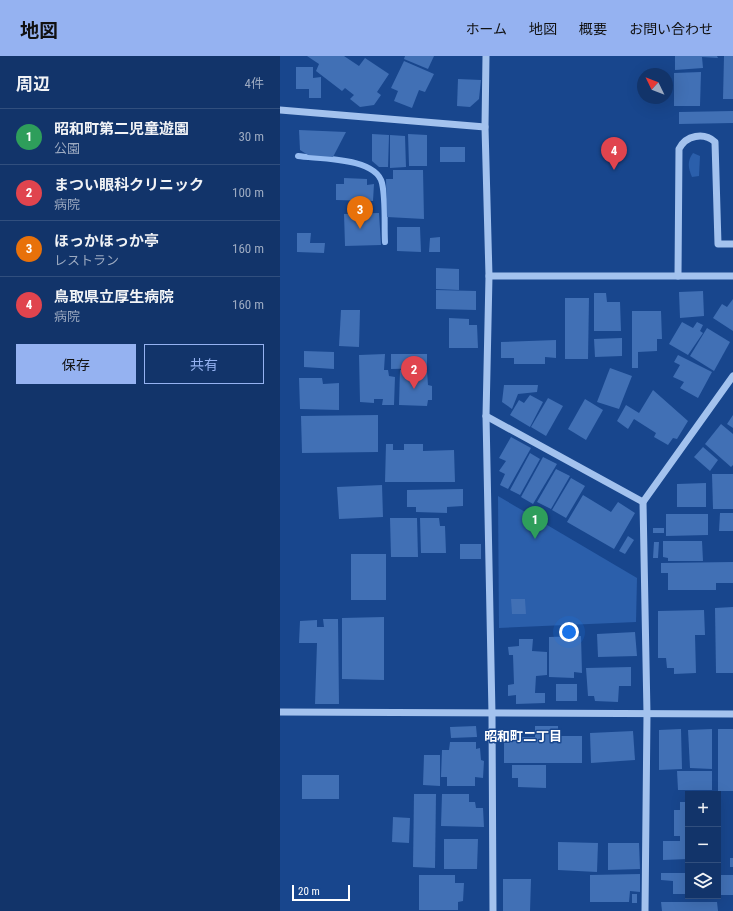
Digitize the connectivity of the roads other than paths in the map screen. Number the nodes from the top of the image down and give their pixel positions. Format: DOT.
graph roads {
  1 [pos="486,56"];
  2 [pos="280,110"];
  3 [pos="485,127"];
  4 [pos="733,244"];
  5 [pos="489,276"];
  6 [pos="678,276"];
  7 [pos="733,276"];
  8 [pos="733,376"];
  9 [pos="486,416"];
  10 [pos="643,502"];
  11 [pos="280,712"];
  12 [pos="492,714"];
  13 [pos="647,714"];
  14 [pos="733,714"];
  15 [pos="493,911"];
  16 [pos="645,911"];
  1 -- 3 [label="street"];
  2 -- 3 [label="street"];
  3 -- 5 [label="street"];
  4 -- 6 [label="street"];
  5 -- 6 [label="street"];
  5 -- 9 [label="street"];
  6 -- 7 [label="street"];
  8 -- 10 [label="street"];
  9 -- 10 [label="street"];
  9 -- 12 [label="street"];
  10 -- 13 [label="street"];
  11 -- 12 [label="street"];
  12 -- 13 [label="street"];
  12 -- 15 [label="street"];
  13 -- 14 [label="street"];
  13 -- 16 [label="street"];
}
